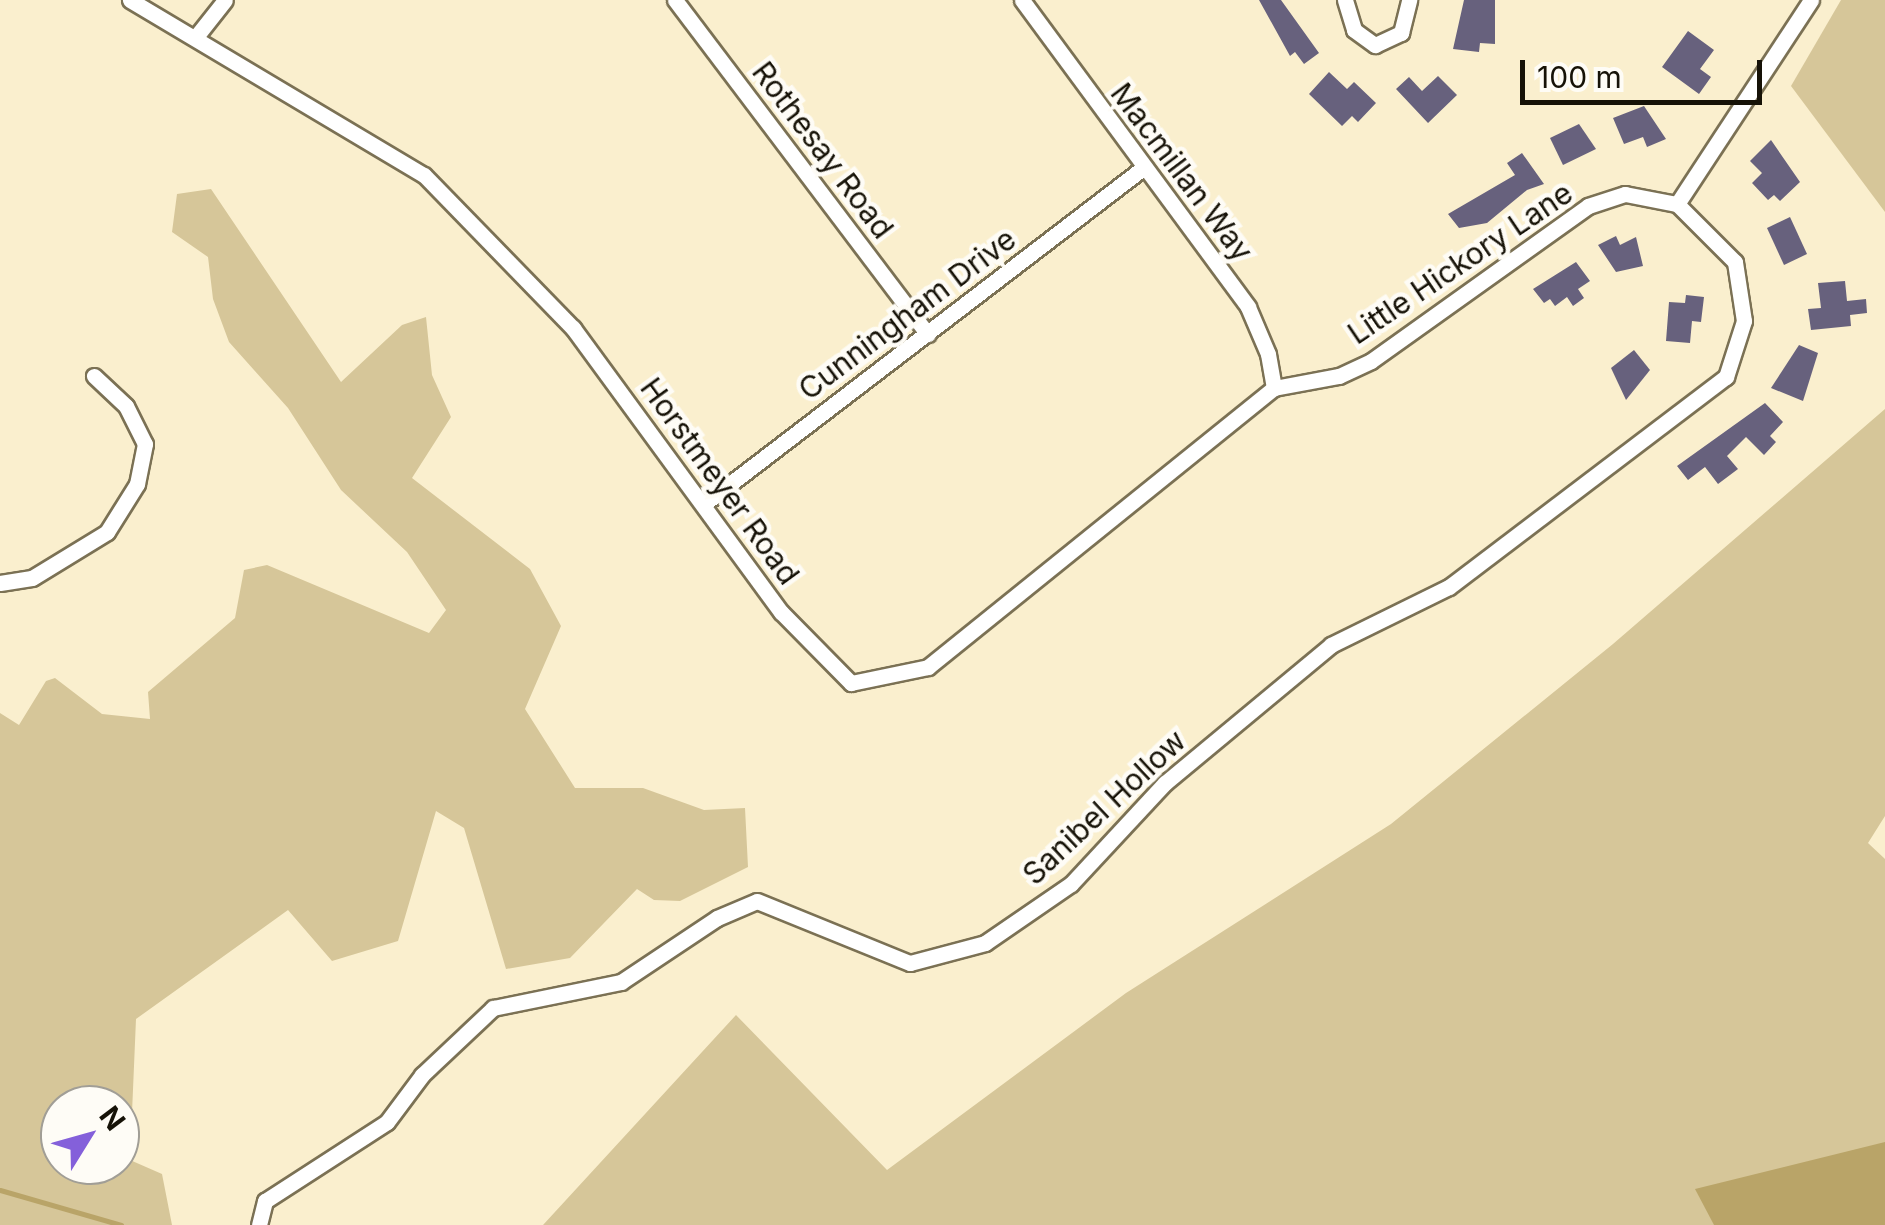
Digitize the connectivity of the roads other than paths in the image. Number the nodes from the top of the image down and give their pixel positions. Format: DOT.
graph roads {
  1 [pos="130,0"];
  2 [pos="225,0"];
  3 [pos="675,0"];
  4 [pos="1022,0"];
  5 [pos="1345,0"];
  6 [pos="1409,0"];
  7 [pos="1811,0"];
  8 [pos="195,38"];
  9 [pos="1143,168"];
  10 [pos="1677,204"];
  11 [pos="928,334"];
  12 [pos="94,376"];
  13 [pos="1274,388"];
  14 [pos="705,503"];
  15 [pos="0,583"];
  16 [pos="258,1225"];
  1 -- 8 [label="street, Horstmeyer Road"];
  2 -- 8 [label="street"];
  3 -- 11 [label="street, Rothesay Road"];
  4 -- 9 [label="street, Macmillan Way"];
  5 -- 6 [label="street"];
  7 -- 10 [label="street"];
  8 -- 14 [label="street, Horstmeyer Road"];
  9 -- 11 [label="street, Cunningham Drive"];
  9 -- 13 [label="street, Macmillan Way"];
  10 -- 13 [label="street, Little Hickory Lane"];
  10 -- 16 [label="street, Sanibel Hollow"];
  11 -- 14 [label="street, Cunningham Drive"];
  12 -- 15 [label="street"];
  13 -- 14 [label="street, Horstmeyer Road"];
}
